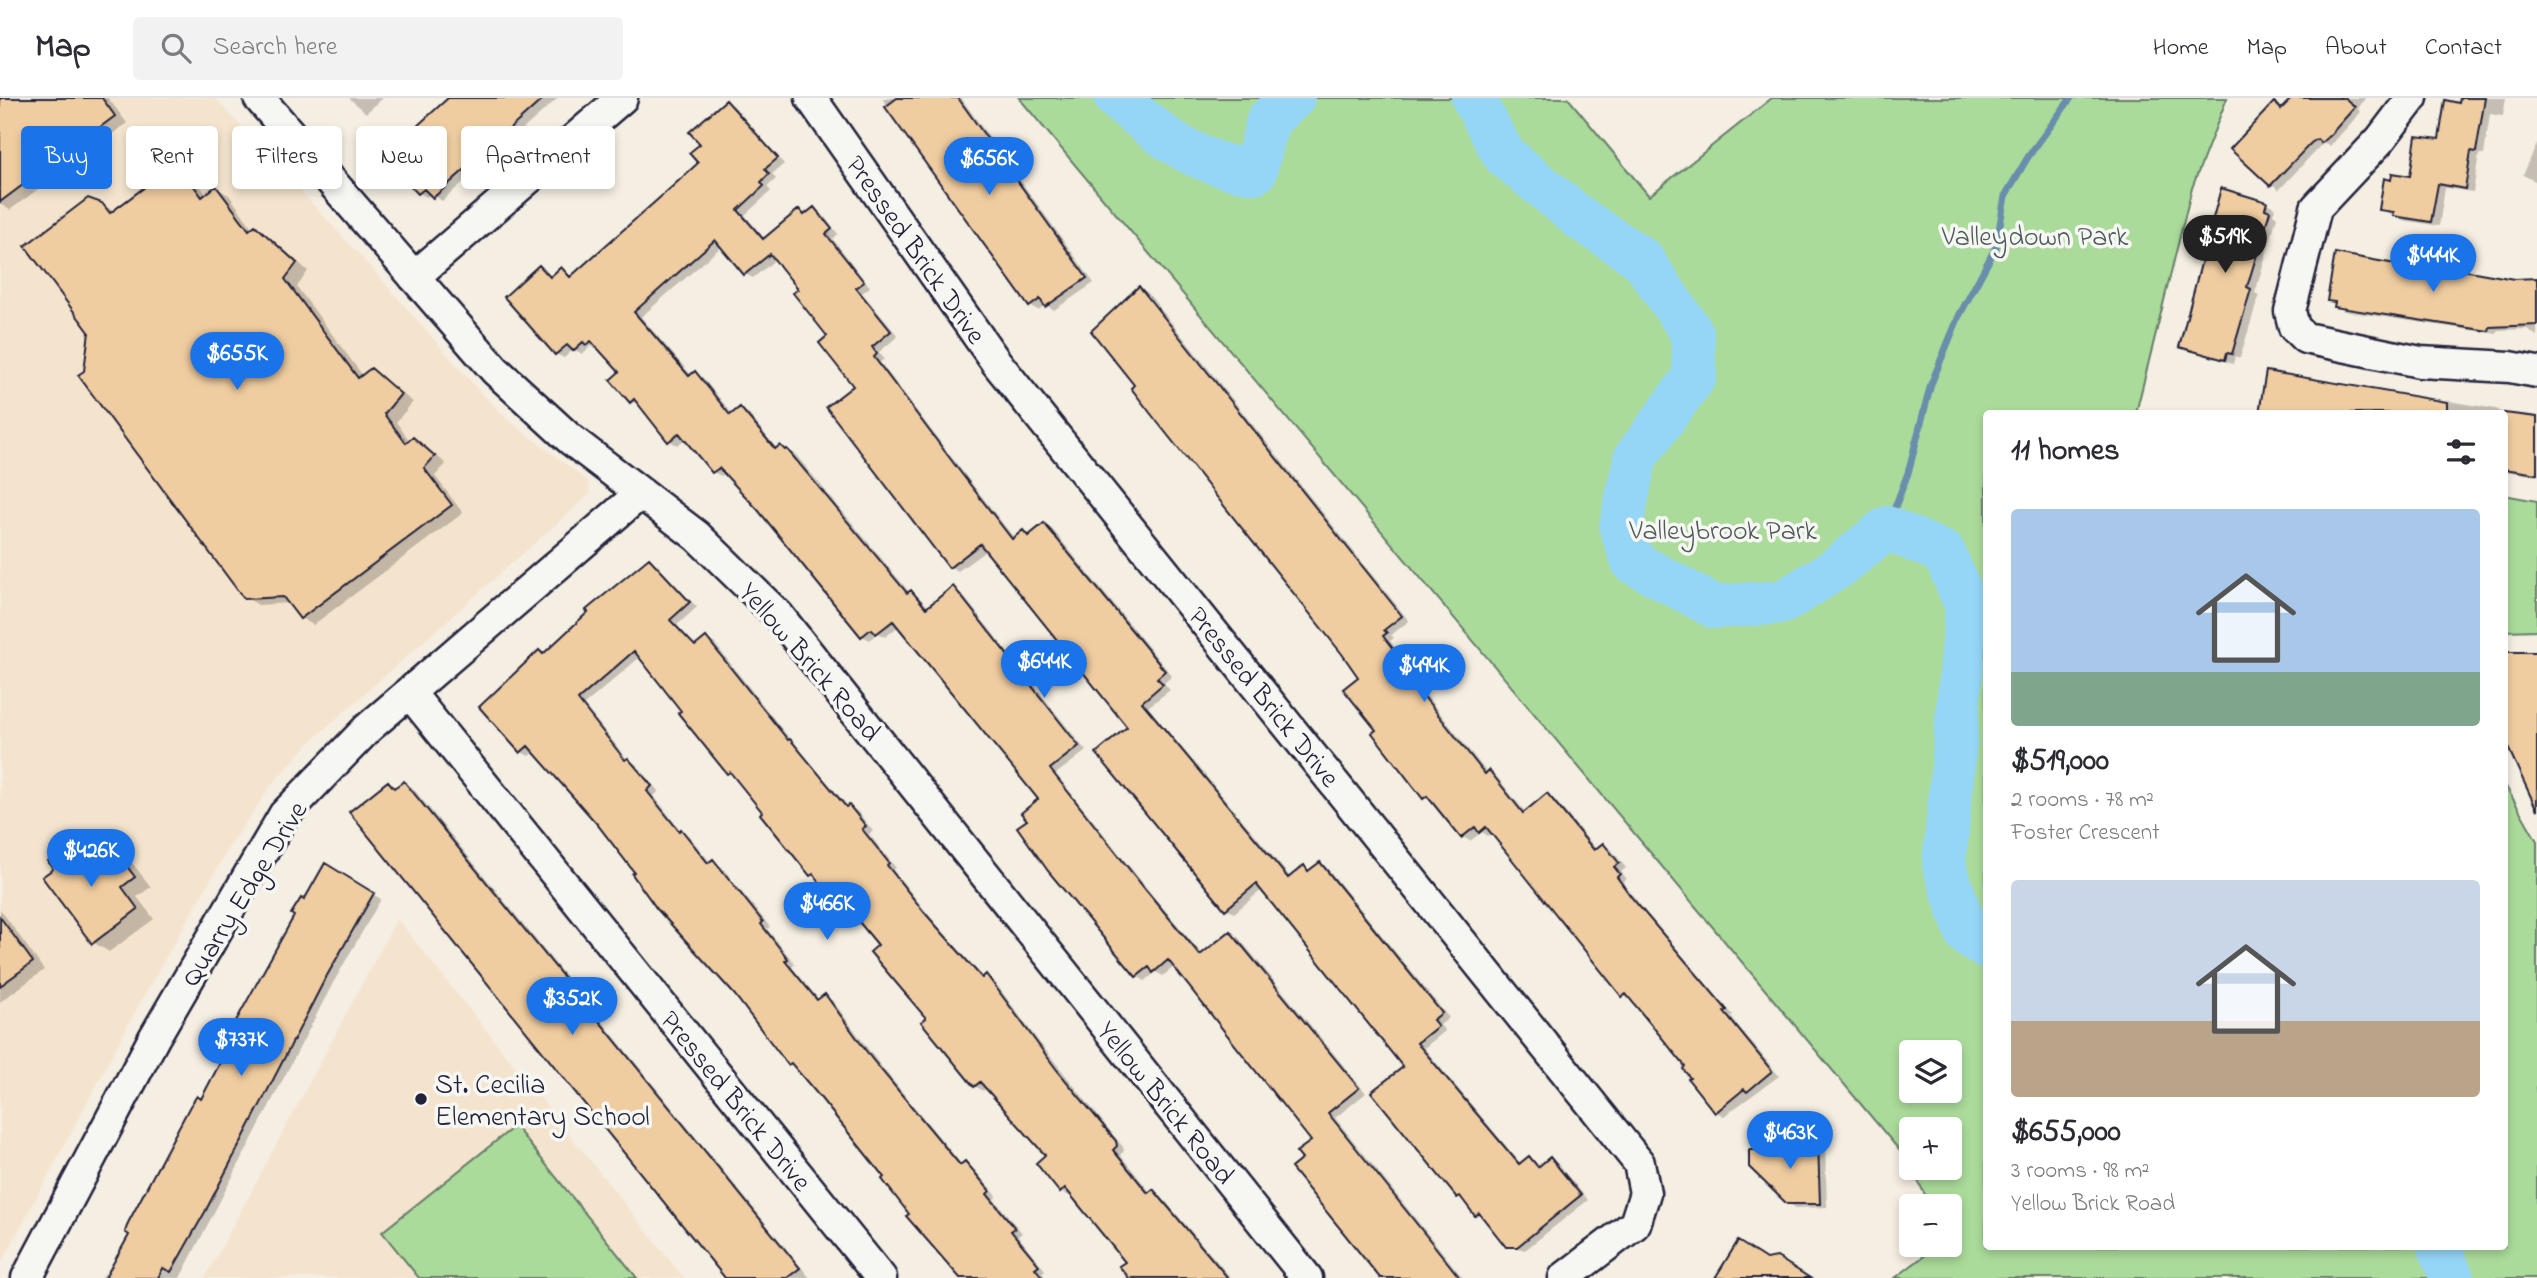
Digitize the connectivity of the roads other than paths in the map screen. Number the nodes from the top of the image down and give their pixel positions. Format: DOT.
graph roads {
  1 [pos="258,98"];
  2 [pos="622,98"];
  3 [pos="811,98"];
  4 [pos="2412,98"];
  5 [pos="414,277"];
  6 [pos="2537,372"];
  7 [pos="640,493"];
  8 [pos="409,692"];
  9 [pos="27,1278"];
  10 [pos="881,1278"];
  11 [pos="1307,1278"];
  12 [pos="1564,1278"];
  1 -- 5 [label="street, Yellow Brick Road"];
  2 -- 5 [label="street"];
  3 -- 12 [label="street, Pressed Brick Drive"];
  4 -- 6 [label="street"];
  5 -- 7 [label="street, Yellow Brick Road"];
  7 -- 8 [label="street, Quarry Edge Drive"];
  7 -- 11 [label="street, Yellow Brick Road"];
  8 -- 9 [label="street, Quarry Edge Drive"];
  8 -- 10 [label="street, Pressed Brick Drive"];
}
